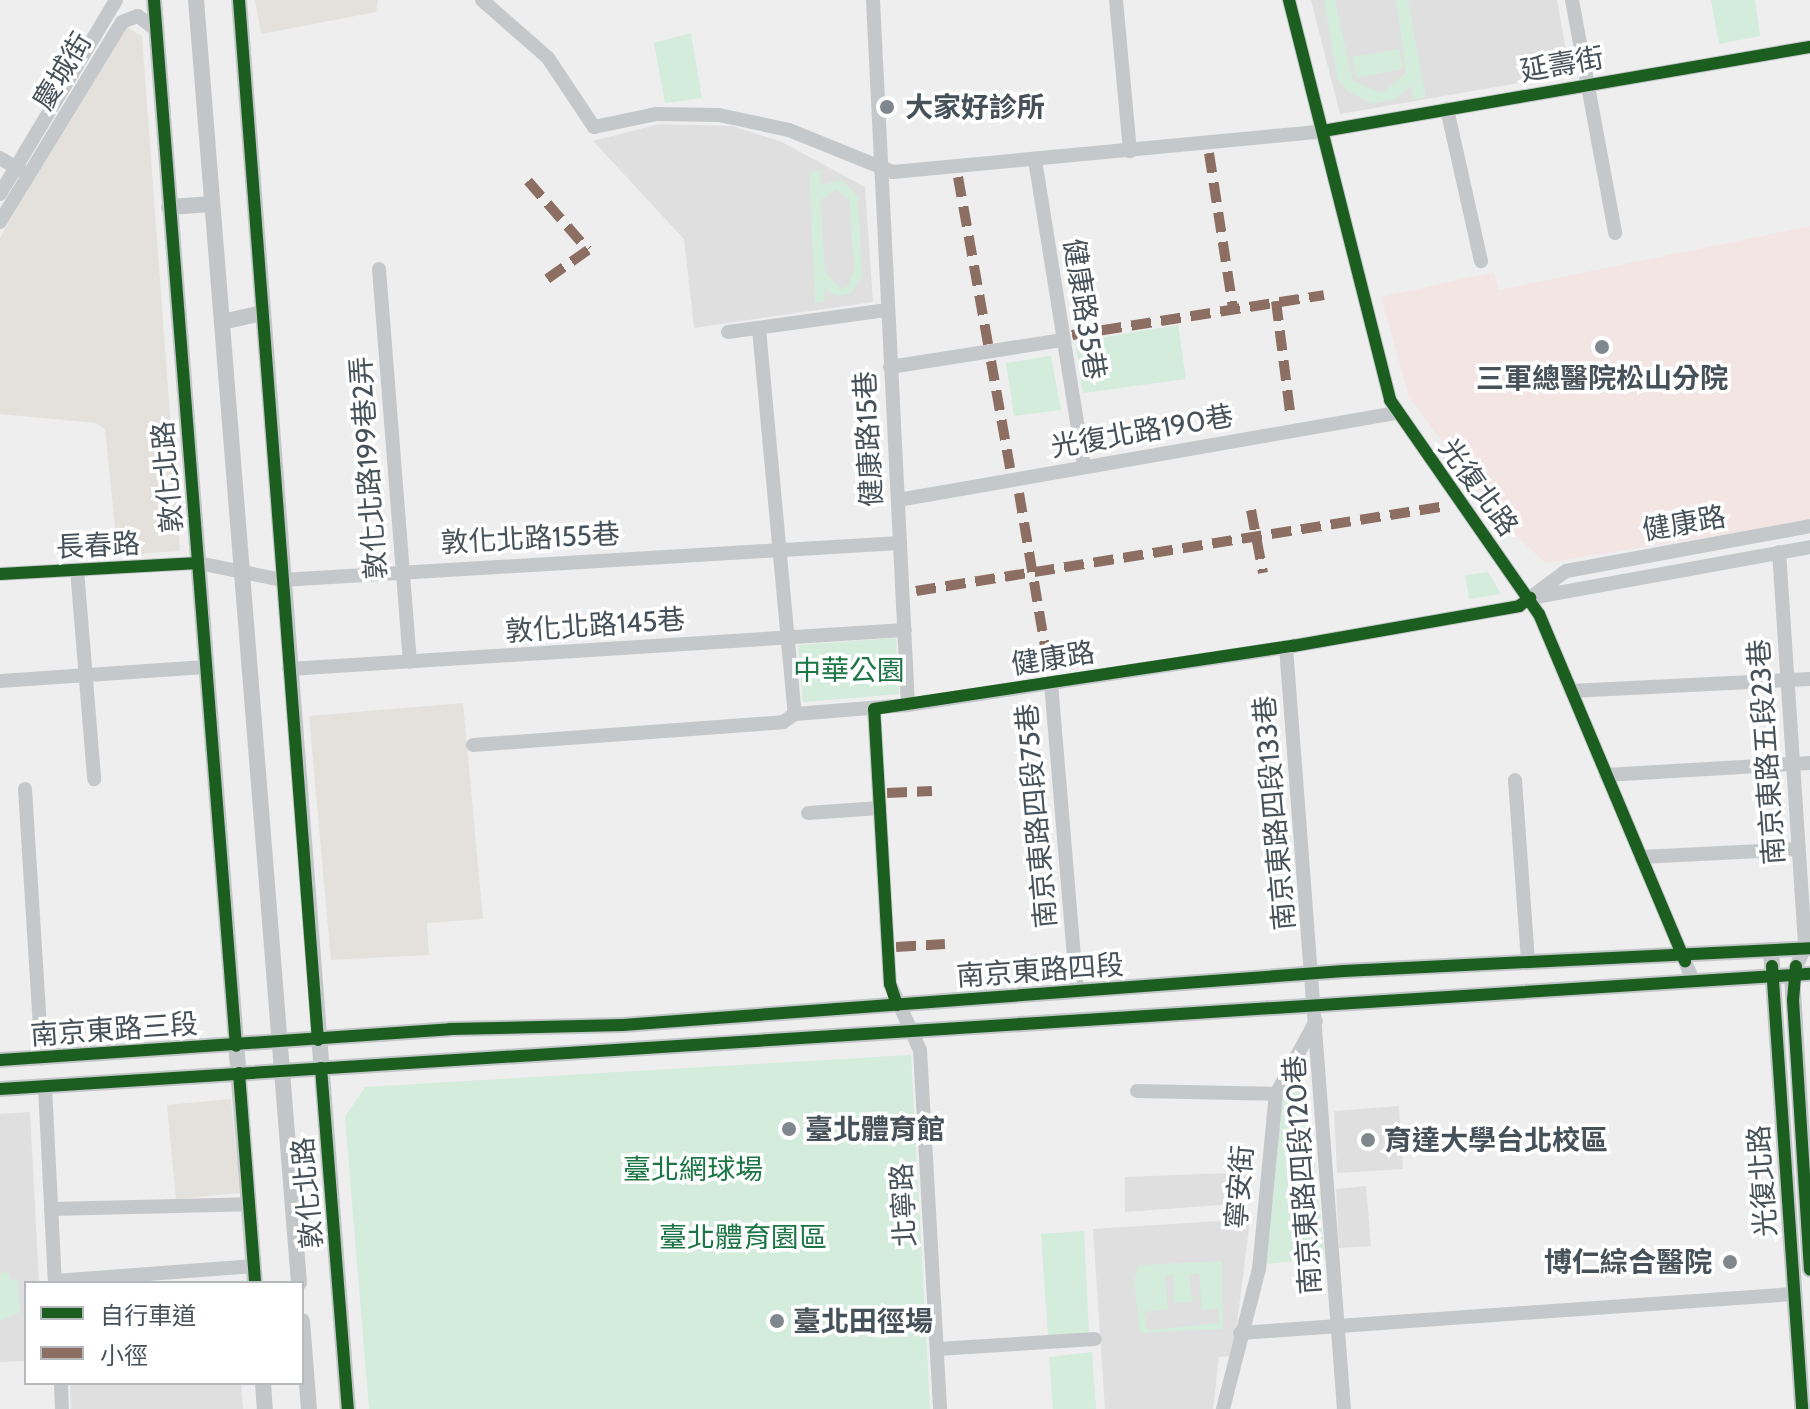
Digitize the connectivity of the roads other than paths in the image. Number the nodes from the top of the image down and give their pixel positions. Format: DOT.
graph roads {
  1 [pos="116,0"];
  2 [pos="154,0"];
  3 [pos="196,0"];
  4 [pos="239,0"];
  5 [pos="482,0"];
  6 [pos="873,0"];
  7 [pos="1116,0"];
  8 [pos="1289,0"];
  9 [pos="1572,0"];
  10 [pos="155,29"];
  11 [pos="1810,47"];
  12 [pos="1587,84"];
  13 [pos="1447,109"];
  14 [pos="1323,131"];
  15 [pos="1130,151"];
  16 [pos="0,158"];
  17 [pos="1035,160"];
  18 [pos="879,170"];
  19 [pos="22,172"];
  20 [pos="0,194"];
  21 [pos="212,204"];
  22 [pos="169,207"];
  23 [pos="0,222"];
  24 [pos="1615,233"];
  25 [pos="1481,261"];
  26 [pos="379,269"];
  27 [pos="887,310"];
  28 [pos="262,313"];
  29 [pos="222,322"];
  30 [pos="759,329"];
  31 [pos="728,332"];
  32 [pos="1063,340"];
  33 [pos="890,367"];
  34 [pos="1396,413"];
  35 [pos="1084,467"];
  36 [pos="898,500"];
  37 [pos="1810,526"];
  38 [pos="900,543"];
  39 [pos="1810,547"];
  40 [pos="781,551"];
  41 [pos="1779,552"];
  42 [pos="198,563"];
  43 [pos="77,570"];
  44 [pos="242,572"];
  45 [pos="403,572"];
  46 [pos="0,574"];
  47 [pos="282,580"];
  48 [pos="1530,598"];
  49 [pos="905,630"];
  50 [pos="788,637"];
  51 [pos="1286,647"];
  52 [pos="410,662"];
  53 [pos="206,667"];
  54 [pos="289,669"];
  55 [pos="86,675"];
  56 [pos="1787,679"];
  57 [pos="1810,679"];
  58 [pos="0,681"];
  59 [pos="1051,683"];
  60 [pos="1571,691"];
  61 [pos="908,705"];
  62 [pos="874,709"];
  63 [pos="795,714"];
  64 [pos="473,745"];
  65 [pos="1810,763"];
  66 [pos="1792,764"];
  67 [pos="1606,775"];
  68 [pos="94,779"];
  69 [pos="1515,780"];
  70 [pos="25,789"];
  71 [pos="880,808"];
  72 [pos="808,813"];
  73 [pos="1798,849"];
  74 [pos="1641,857"];
  75 [pos="1807,948"];
  76 [pos="1771,950"];
  77 [pos="1682,954"];
  78 [pos="1528,960"];
  79 [pos="1810,974"];
  80 [pos="1313,975"];
  81 [pos="1792,975"];
  82 [pos="1773,976"];
  83 [pos="1693,981"];
  84 [pos="1077,992"];
  85 [pos="897,1005"];
  86 [pos="1316,1012"];
  87 [pos="912,1028"];
  88 [pos="318,1040"];
  89 [pos="280,1043"];
  90 [pos="236,1046"];
  91 [pos="42,1058"];
  92 [pos="0,1060"];
  93 [pos="321,1068"];
  94 [pos="282,1070"];
  95 [pos="239,1073"];
  96 [pos="45,1087"];
  97 [pos="0,1089"];
  98 [pos="1137,1091"];
  99 [pos="1276,1094"];
  100 [pos="249,1204"];
  101 [pos="51,1209"];
  102 [pos="1810,1269"];
  103 [pos="255,1275"];
  104 [pos="55,1281"];
  105 [pos="84,1281"];
  106 [pos="299,1281"];
  107 [pos="1794,1294"];
  108 [pos="1338,1326"];
  109 [pos="1240,1333"];
  110 [pos="1095,1339"];
  111 [pos="304,1346"];
  112 [pos="937,1349"];
  113 [pos="61,1385"];
  114 [pos="263,1385"];
  115 [pos="1803,1407"];
  116 [pos="62,1409"];
  117 [pos="265,1409"];
  118 [pos="309,1409"];
  119 [pos="348,1409"];
  120 [pos="940,1409"];
  121 [pos="1223,1409"];
  122 [pos="1344,1409"];
  1 -- 19 [label="street, 慶城街"];
  2 -- 10 [label="main road, 敦化北路"];
  3 -- 21 [label="main road, 敦化北路"];
  4 -- 28 [label="main road, 敦化北路"];
  5 -- 18 [label="street"];
  6 -- 18 [label="street, 健康路15巷"];
  7 -- 15 [label="street"];
  8 -- 14 [label="street, 光復北路"];
  9 -- 12 [label="street"];
  10 -- 19 [label="street, 慶城街"];
  10 -- 22 [label="main road, 敦化北路"];
  11 -- 12 [label="street, 延壽街"];
  12 -- 13 [label="street, 延壽街"];
  12 -- 24 [label="street"];
  13 -- 14 [label="street, 延壽街"];
  13 -- 25 [label="street"];
  14 -- 15 [label="street, 延壽街"];
  14 -- 34 [label="street, 光復北路"];
  15 -- 17 [label="street, 延壽街"];
  16 -- 19 [label="street"];
  17 -- 18 [label="street, 延壽街"];
  17 -- 32 [label="street, 健康路35巷"];
  18 -- 27 [label="street, 健康路15巷"];
  19 -- 20 [label="street, 慶城街"];
  19 -- 23 [label="street, 慶城街"];
  21 -- 22 [label="main road"];
  21 -- 29 [label="main road, 敦化北路"];
  22 -- 42 [label="main road, 敦化北路"];
  26 -- 45 [label="street, 敦化北路199巷2弄"];
  27 -- 30 [label="street"];
  27 -- 33 [label="street, 健康路15巷"];
  28 -- 29 [label="main road"];
  28 -- 47 [label="main road, 敦化北路"];
  29 -- 44 [label="main road, 敦化北路"];
  30 -- 31 [label="street"];
  30 -- 40 [label="street"];
  32 -- 33 [label="street"];
  32 -- 35 [label="street, 健康路35巷"];
  33 -- 36 [label="street, 健康路15巷"];
  34 -- 35 [label="street, 光復北路190巷"];
  34 -- 48 [label="street, 光復北路"];
  35 -- 36 [label="street, 光復北路190巷"];
  36 -- 38 [label="street, 健康路15巷"];
  37 -- 48 [label="street, 健康路"];
  38 -- 40 [label="street, 敦化北路155巷"];
  38 -- 49 [label="street, 健康路15巷"];
  39 -- 41 [label="street, 健康路"];
  40 -- 45 [label="street, 敦化北路155巷"];
  40 -- 50 [label="street"];
  41 -- 48 [label="street, 健康路"];
  41 -- 56 [label="street, 南京東路五段23巷"];
  42 -- 43 [label="street, 長春路"];
  42 -- 44 [label="street, 長春路"];
  42 -- 53 [label="main road, 敦化北路"];
  43 -- 46 [label="street, 長春路"];
  43 -- 55 [label="street"];
  44 -- 47 [label="street, 長春路"];
  44 -- 89 [label="main road, 敦化北路"];
  45 -- 47 [label="street, 敦化北路155巷"];
  45 -- 52 [label="street, 敦化北路199巷2弄"];
  47 -- 54 [label="main road, 敦化北路"];
  48 -- 51 [label="street, 健康路"];
  48 -- 60 [label="street, 光復北路"];
  49 -- 50 [label="street, 敦化北路145巷"];
  49 -- 61 [label="street, 健康路15巷"];
  50 -- 52 [label="street, 敦化北路145巷"];
  50 -- 63 [label="street"];
  51 -- 59 [label="street, 健康路"];
  51 -- 80 [label="street, 南京東路四段133巷"];
  52 -- 54 [label="street, 敦化北路145巷"];
  53 -- 55 [label="street"];
  53 -- 90 [label="main road, 敦化北路"];
  54 -- 88 [label="main road, 敦化北路"];
  55 -- 58 [label="street"];
  55 -- 68 [label="street"];
  56 -- 57 [label="street"];
  56 -- 60 [label="street"];
  56 -- 66 [label="street, 南京東路五段23巷"];
  59 -- 61 [label="street, 健康路"];
  59 -- 84 [label="street, 南京東路四段75巷"];
  60 -- 67 [label="street, 光復北路"];
  61 -- 62 [label="street, 健康路"];
  62 -- 63 [label="street, 健康路"];
  62 -- 71 [label="street"];
  63 -- 64 [label="street, 健康路"];
  65 -- 66 [label="street"];
  66 -- 67 [label="street"];
  66 -- 73 [label="street, 南京東路五段23巷"];
  67 -- 74 [label="street, 光復北路"];
  69 -- 78 [label="street"];
  70 -- 91 [label="street"];
  71 -- 72 [label="street"];
  71 -- 85 [label="street"];
  73 -- 74 [label="street"];
  73 -- 75 [label="street, 南京東路五段23巷"];
  74 -- 77 [label="street, 光復北路"];
  75 -- 76 [label="main road, 南京東路四段"];
  75 -- 81 [label="street, 光復北路"];
  76 -- 77 [label="main road, 南京東路四段"];
  76 -- 82 [label="main road, 光復北路"];
  77 -- 78 [label="main road, 南京東路四段"];
  77 -- 83 [label="street, 光復北路"];
  78 -- 80 [label="main road, 南京東路四段"];
  79 -- 81 [label="main road, 南京東路四段"];
  80 -- 84 [label="main road, 南京東路四段"];
  80 -- 86 [label="street"];
  81 -- 82 [label="main road, 南京東路四段"];
  81 -- 102 [label="main road, 光復北路"];
  82 -- 83 [label="main road, 南京東路四段"];
  82 -- 107 [label="main road, 光復北路"];
  83 -- 86 [label="main road, 南京東路四段"];
  84 -- 85 [label="main road, 南京東路四段"];
  85 -- 87 [label="street, 北寧路"];
  85 -- 88 [label="main road, 南京東路四段"];
  86 -- 87 [label="main road, 南京東路四段"];
  86 -- 99 [label="street, 寧安街"];
  86 -- 108 [label="street, 南京東路四段120巷"];
  87 -- 93 [label="main road, 南京東路四段"];
  87 -- 112 [label="street, 北寧路"];
  88 -- 89 [label="main road, 南京東路四段"];
  88 -- 93 [label="main road, 敦化北路"];
  89 -- 90 [label="main road, 南京東路三段"];
  89 -- 94 [label="main road, 敦化北路"];
  90 -- 91 [label="main road, 南京東路三段"];
  90 -- 95 [label="main road, 敦化北路"];
  91 -- 92 [label="main road, 南京東路三段"];
  93 -- 94 [label="main road, 南京東路四段"];
  93 -- 119 [label="main road, 敦化北路"];
  94 -- 95 [label="main road, 南京東路三段"];
  94 -- 106 [label="main road, 敦化北路"];
  95 -- 96 [label="main road, 南京東路三段"];
  95 -- 100 [label="main road, 敦化北路"];
  96 -- 97 [label="main road, 南京東路三段"];
  96 -- 101 [label="street"];
  98 -- 99 [label="street"];
  99 -- 109 [label="street, 寧安街"];
  100 -- 101 [label="street"];
  100 -- 103 [label="main road, 敦化北路"];
  101 -- 104 [label="street"];
  103 -- 105 [label="street"];
  107 -- 108 [label="street"];
  107 -- 115 [label="main road, 光復北路"];
  108 -- 109 [label="street"];
  108 -- 122 [label="street, 南京東路四段120巷"];
  109 -- 121 [label="street, 寧安街"];
  110 -- 112 [label="street"];
  111 -- 118 [label="main road"];
  112 -- 120 [label="street, 北寧路"];
  113 -- 116 [label="street"];
  114 -- 117 [label="main road"];
}
